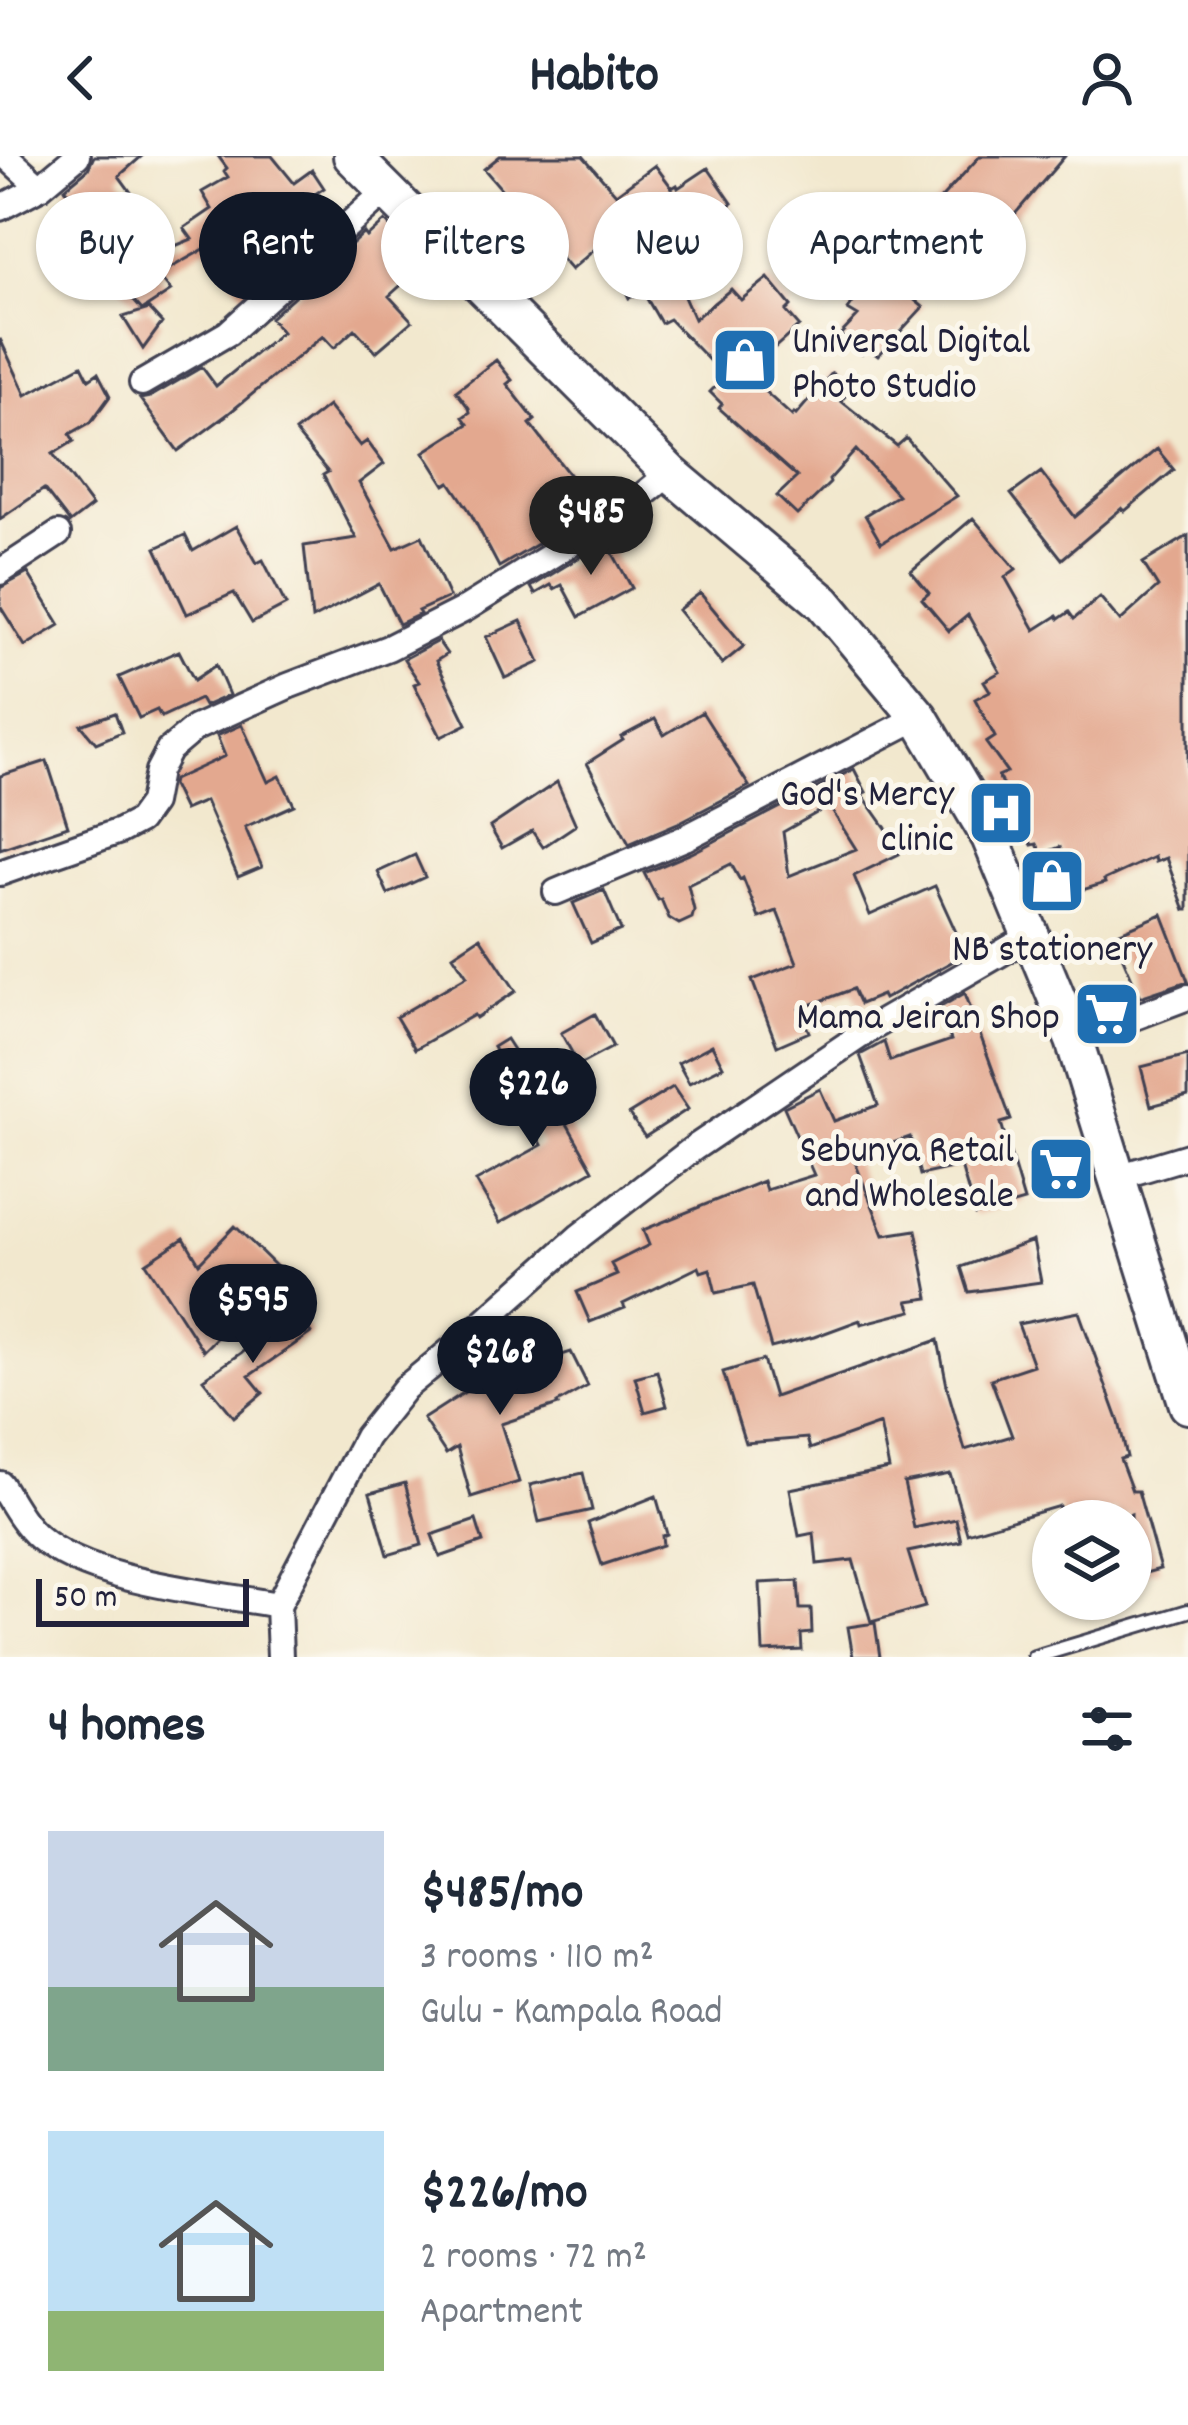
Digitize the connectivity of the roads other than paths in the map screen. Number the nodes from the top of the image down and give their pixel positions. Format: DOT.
graph roads {
  1 [pos="6,156"];
  2 [pos="76,156"];
  3 [pos="352,156"];
  4 [pos="40,187"];
  5 [pos="386,191"];
  6 [pos="0,208"];
  7 [pos="142,383"];
  8 [pos="670,473"];
  9 [pos="58,534"];
  10 [pos="0,572"];
  11 [pos="919,717"];
  12 [pos="0,873"];
  13 [pos="556,892"];
  14 [pos="1031,936"];
  15 [pos="1188,997"];
  16 [pos="1074,1040"];
  17 [pos="1188,1156"];
  18 [pos="1118,1177"];
  19 [pos="1188,1405"];
  20 [pos="0,1484"];
  21 [pos="278,1605"];
  22 [pos="1188,1611"];
  23 [pos="280,1657"];
  24 [pos="1034,1657"];
  1 -- 4 [label="street"];
  2 -- 4 [label="street"];
  3 -- 5 [label="main road"];
  4 -- 6 [label="street"];
  5 -- 7 [label="street"];
  5 -- 8 [label="main road"];
  8 -- 11 [label="main road"];
  8 -- 12 [label="street"];
  9 -- 10 [label="street"];
  11 -- 13 [label="street"];
  11 -- 14 [label="main road"];
  14 -- 16 [label="main road"];
  14 -- 21 [label="street"];
  15 -- 16 [label="street"];
  16 -- 18 [label="main road"];
  17 -- 18 [label="street"];
  18 -- 19 [label="main road"];
  20 -- 21 [label="street"];
  21 -- 23 [label="street"];
  22 -- 24 [label="lane"];
}
